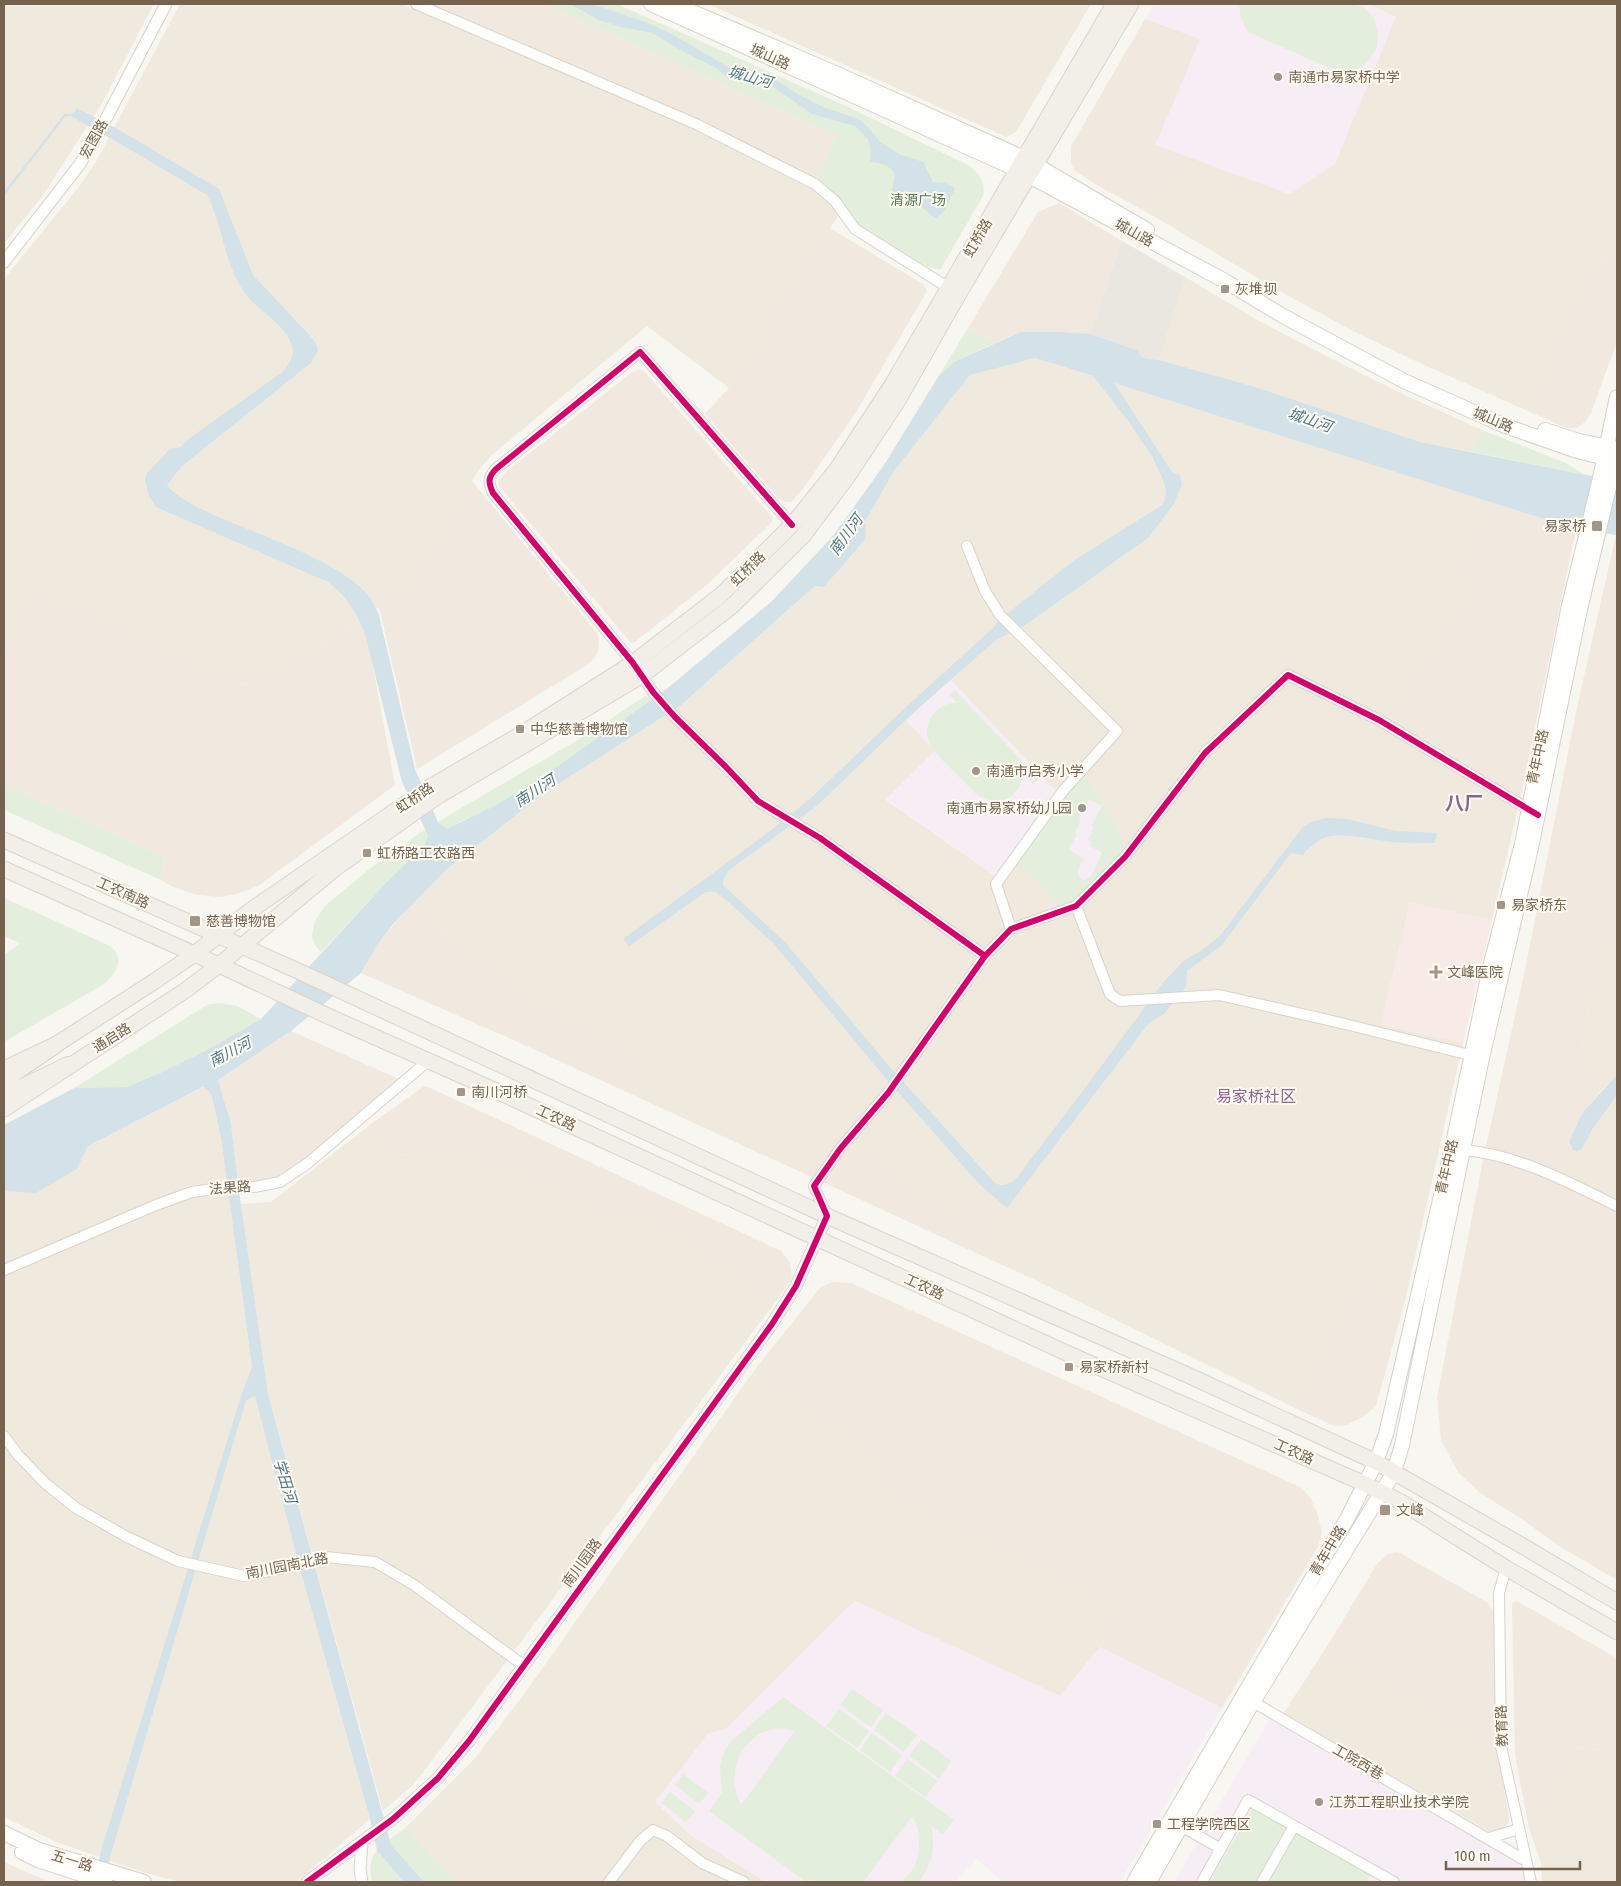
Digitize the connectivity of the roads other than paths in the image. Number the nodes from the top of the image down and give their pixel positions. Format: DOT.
graph roads {
  1 [pos="166,4"];
  2 [pos="416,4"];
  3 [pos="651,4"];
  4 [pos="674,4"];
  5 [pos="1114,4"];
  6 [pos="1130,4"];
  7 [pos="1027,167"];
  8 [pos="4,262"];
  9 [pos="949,288"];
  10 [pos="1617,398"];
  11 [pos="1613,455"];
  12 [pos="792,525"];
  13 [pos="967,546"];
  14 [pos="637,670"];
  15 [pos="410,809"];
  16 [pos="1532,812"];
  17 [pos="4,840"];
  18 [pos="4,869"];
  19 [pos="1076,906"];
  20 [pos="1011,929"];
  21 [pos="219,935"];
  22 [pos="243,945"];
  23 [pos="193,954"];
  24 [pos="985,956"];
  25 [pos="219,965"];
  26 [pos="56,1044"];
  27 [pos="1477,1056"];
  28 [pos="428,1061"];
  29 [pos="68,1065"];
  30 [pos="4,1069"];
  31 [pos="4,1080"];
  32 [pos="4,1096"];
  33 [pos="4,1109"];
  34 [pos="1463,1150"];
  35 [pos="1617,1206"];
  36 [pos="827,1216"];
  37 [pos="818,1238"];
  38 [pos="4,1270"];
  39 [pos="4,1436"];
  40 [pos="1376,1462"];
  41 [pos="1394,1472"];
  42 [pos="1365,1484"];
  43 [pos="1382,1492"];
  44 [pos="1506,1568"];
  45 [pos="1617,1602"];
  46 [pos="1617,1632"];
  47 [pos="523,1665"];
  48 [pos="1252,1702"];
  49 [pos="1176,1823"];
  50 [pos="1294,1826"];
  51 [pos="1519,1829"];
  52 [pos="4,1833"];
  53 [pos="1489,1838"];
  54 [pos="366,1840"];
  55 [pos="4,1843"];
  56 [pos="1221,1849"];
  57 [pos="1526,1861"];
  58 [pos="92,1872"];
  59 [pos="108,1878"];
  60 [pos="144,1882"];
  61 [pos="307,1882"];
  62 [pos="362,1882"];
  63 [pos="609,1882"];
  64 [pos="744,1882"];
  65 [pos="1134,1882"];
  66 [pos="1149,1882"];
  67 [pos="1202,1882"];
  68 [pos="1262,1882"];
  69 [pos="1394,1882"];
  70 [pos="1531,1882"];
  1 -- 8 [label="street, 宏图路"];
  2 -- 9 [label="street"];
  3 -- 7 [label="main road, 城山路"];
  4 -- 7 [label="main road, 城山路"];
  5 -- 7 [label="main road, 虹桥路"];
  6 -- 7 [label="main road, 虹桥路"];
  7 -- 9 [label="main road, 虹桥路"];
  7 -- 11 [label="main road, 城山路"];
  7 -- 14 [label="main road, 虹桥路"];
  9 -- 12 [label="main road, 虹桥路"];
  10 -- 11 [label="main road, 青年中路"];
  11 -- 16 [label="main road, 青年中路"];
  12 -- 14 [label="main road, 虹桥路"];
  12 -- 14 [label="street"];
  13 -- 20 [label="street"];
  14 -- 15 [label="main road, 虹桥路"];
  14 -- 24 [label="street"];
  15 -- 21 [label="main road, 虹桥路"];
  15 -- 22 [label="main road, 虹桥路"];
  16 -- 19 [label="street"];
  16 -- 27 [label="main road, 青年中路"];
  17 -- 21 [label="main road, 工农南路"];
  18 -- 23 [label="main road, 工农南路"];
  19 -- 20 [label="street"];
  19 -- 27 [label="street"];
  20 -- 24 [label="street"];
  21 -- 22 [label="main road, 工农南路"];
  21 -- 23 [label="main road, 虹桥路"];
  22 -- 25 [label="main road, 虹桥路"];
  22 -- 36 [label="main road, 工农路"];
  23 -- 25 [label="main road, 工农南路"];
  23 -- 26 [label="main road, 通启路"];
  24 -- 36 [label="street"];
  25 -- 28 [label="main road, 工农路"];
  25 -- 29 [label="main road, 通启路"];
  26 -- 30 [label="main road, 通启路"];
  26 -- 31 [label="highway"];
  27 -- 34 [label="main road, 青年中路"];
  27 -- 40 [label="main road, 青年中路"];
  28 -- 37 [label="main road, 工农路"];
  28 -- 38 [label="street, 法果路"];
  29 -- 32 [label="highway"];
  29 -- 33 [label="main road, 通启路"];
  34 -- 35 [label="street"];
  34 -- 41 [label="main road, 青年中路"];
  36 -- 37 [label="street, 南川园路"];
  36 -- 40 [label="main road, 工农路"];
  37 -- 42 [label="main road, 工农路"];
  37 -- 47 [label="street, 南川园路"];
  39 -- 47 [label="street, 南川园南北路"];
  40 -- 41 [label="main road, 工农路"];
  40 -- 42 [label="main road, 青年中路"];
  41 -- 43 [label="main road, 青年中路"];
  41 -- 45 [label="main road, 工农路"];
  42 -- 43 [label="main road, 工农路"];
  42 -- 49 [label="main road, 青年中路"];
  43 -- 44 [label="main road, 工农路"];
  43 -- 48 [label="main road, 青年中路"];
  44 -- 46 [label="main road, 工农路"];
  44 -- 51 [label="street, 教育路"];
  47 -- 54 [label="street, 南川园路"];
  48 -- 49 [label="main road, 青年中路"];
  48 -- 53 [label="street, 工院西巷"];
  49 -- 56 [label="street"];
  49 -- 65 [label="main road, 青年中路"];
  49 -- 66 [label="main road, 青年中路"];
  50 -- 56 [label="street"];
  50 -- 68 [label="street"];
  50 -- 69 [label="street"];
  51 -- 53 [label="street"];
  51 -- 57 [label="street, 教育路"];
  52 -- 58 [label="main road, 五一路"];
  53 -- 57 [label="street, 工院西巷"];
  54 -- 61 [label="street, 南川园路"];
  54 -- 62 [label="street"];
  55 -- 58 [label="main road, 五一路"];
  56 -- 67 [label="street"];
  57 -- 70 [label="street, 教育路"];
  58 -- 59 [label="main road, 五一路"];
  59 -- 60 [label="main road, 五一路"];
  63 -- 64 [label="street"];
}
